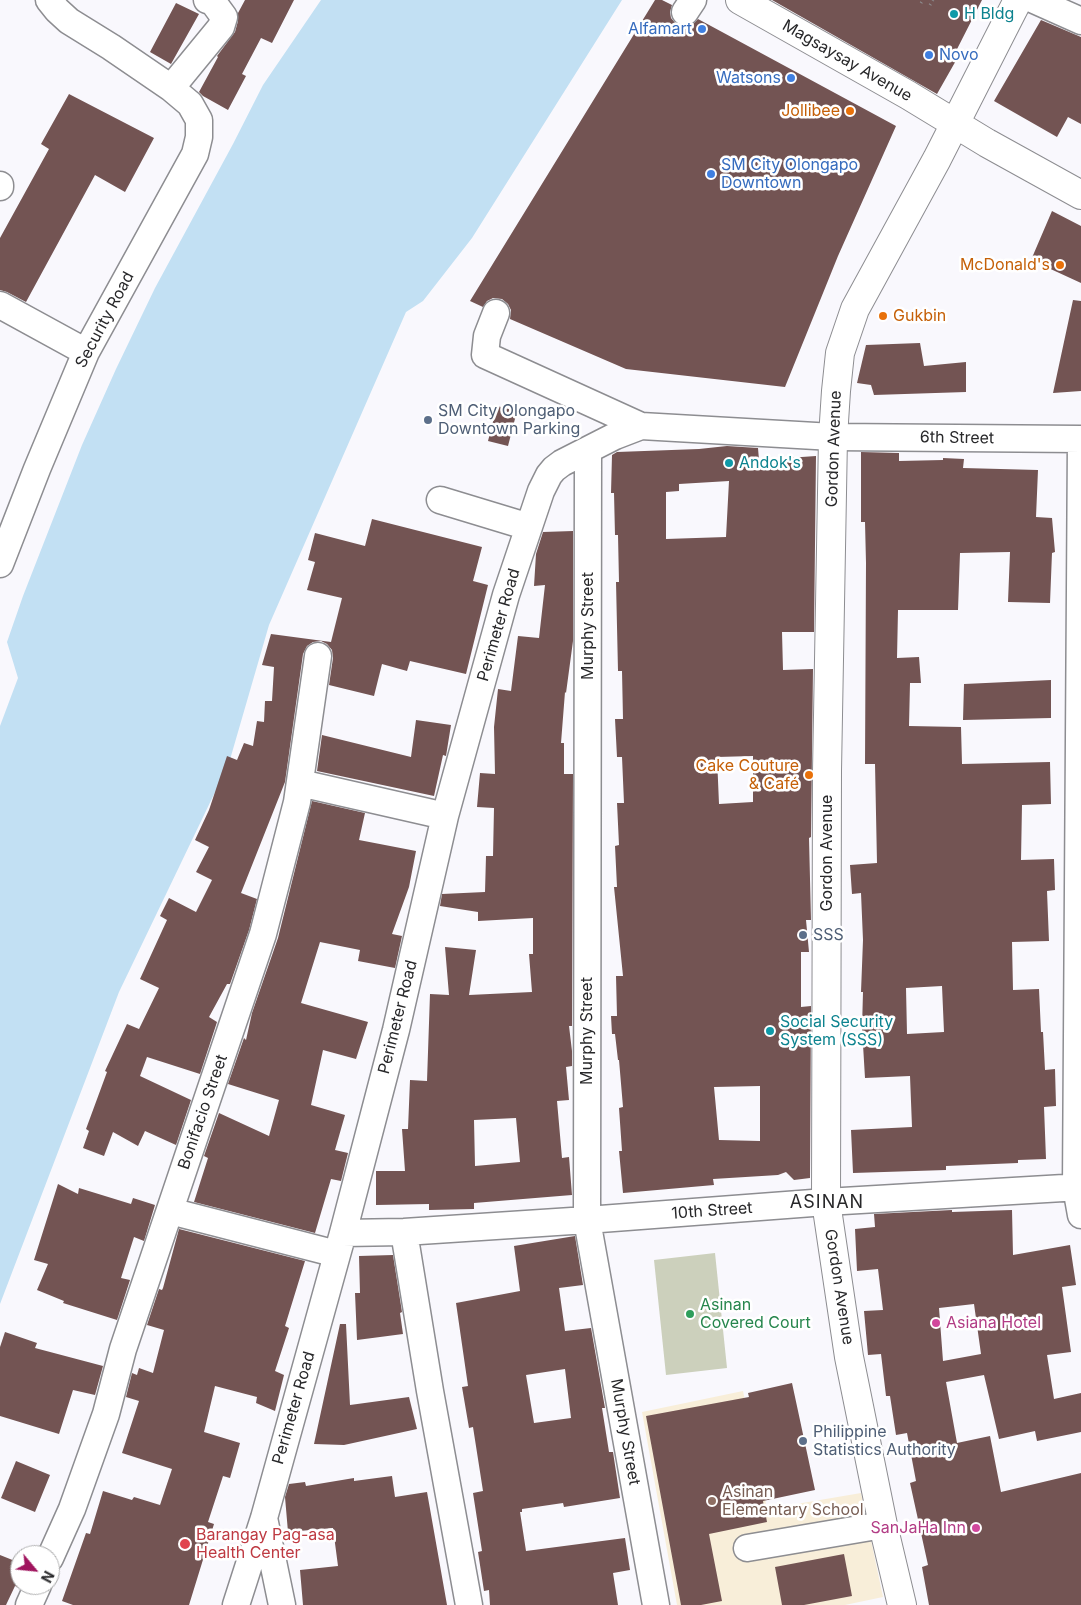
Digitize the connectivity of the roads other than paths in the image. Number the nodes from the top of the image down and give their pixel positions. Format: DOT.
graph roads {
  1 [pos="49,0"];
  2 [pos="207,0"];
  3 [pos="740,0"];
  4 [pos="1018,0"];
  5 [pos="1034,0"];
  6 [pos="1081,21"];
  7 [pos="171,88"];
  8 [pos="954,122"];
  9 [pos="1081,194"];
  10 [pos="0,305"];
  11 [pos="496,313"];
  12 [pos="86,352"];
  13 [pos="641,426"];
  14 [pos="833,437"];
  15 [pos="1081,439"];
  16 [pos="588,450"];
  17 [pos="440,500"];
  18 [pos="529,527"];
  19 [pos="0,564"];
  20 [pos="318,656"];
  21 [pos="300,782"];
  22 [pos="445,816"];
  23 [pos="1079,1187"];
  24 [pos="826,1202"];
  25 [pos="170,1211"];
  26 [pos="1081,1215"];
  27 [pos="587,1220"];
  28 [pos="404,1232"];
  29 [pos="340,1243"];
  30 [pos="264,1518"];
  31 [pos="883,1525"];
  32 [pos="56,1545"];
  33 [pos="747,1548"];
  34 [pos="236,1605"];
  35 [pos="282,1605"];
  36 [pos="469,1605"];
  37 [pos="656,1605"];
  38 [pos="902,1605"];
  1 -- 7 [label="street, Security Road"];
  2 -- 7 [label="street"];
  3 -- 8 [label="main road, Magsaysay Avenue"];
  4 -- 8 [label="main road, Gordon Avenue"];
  5 -- 6 [label="street"];
  7 -- 12 [label="street, Security Road"];
  8 -- 9 [label="main road, Magsaysay Avenue"];
  8 -- 14 [label="main road, Gordon Avenue"];
  10 -- 12 [label="street"];
  11 -- 13 [label="street"];
  12 -- 19 [label="street, Security Road"];
  13 -- 14 [label="street, 6th Street"];
  13 -- 16 [label="street, Perimeter Road"];
  14 -- 15 [label="street, 6th Street"];
  14 -- 24 [label="main road, Gordon Avenue"];
  15 -- 23 [label="street"];
  16 -- 18 [label="street, Perimeter Road"];
  16 -- 27 [label="street, Murphy Street"];
  17 -- 18 [label="street"];
  18 -- 22 [label="street, Perimeter Road"];
  20 -- 21 [label="street, Bonifacio Street"];
  21 -- 22 [label="street"];
  21 -- 25 [label="street, Bonifacio Street"];
  22 -- 29 [label="street, Perimeter Road"];
  23 -- 24 [label="street, 10th Street"];
  23 -- 26 [label="street"];
  24 -- 27 [label="street, 10th Street"];
  24 -- 31 [label="main road, Gordon Avenue"];
  25 -- 29 [label="street, 10th Street"];
  25 -- 32 [label="street, Bonifacio Street"];
  27 -- 28 [label="street, 10th Street"];
  27 -- 37 [label="street, Murphy Street"];
  28 -- 29 [label="street, 10th Street"];
  28 -- 36 [label="street"];
  29 -- 30 [label="street, Perimeter Road"];
  30 -- 34 [label="street, Perimeter Road"];
  30 -- 35 [label="street"];
  31 -- 33 [label="street"];
  31 -- 38 [label="main road, Gordon Avenue"];
}
